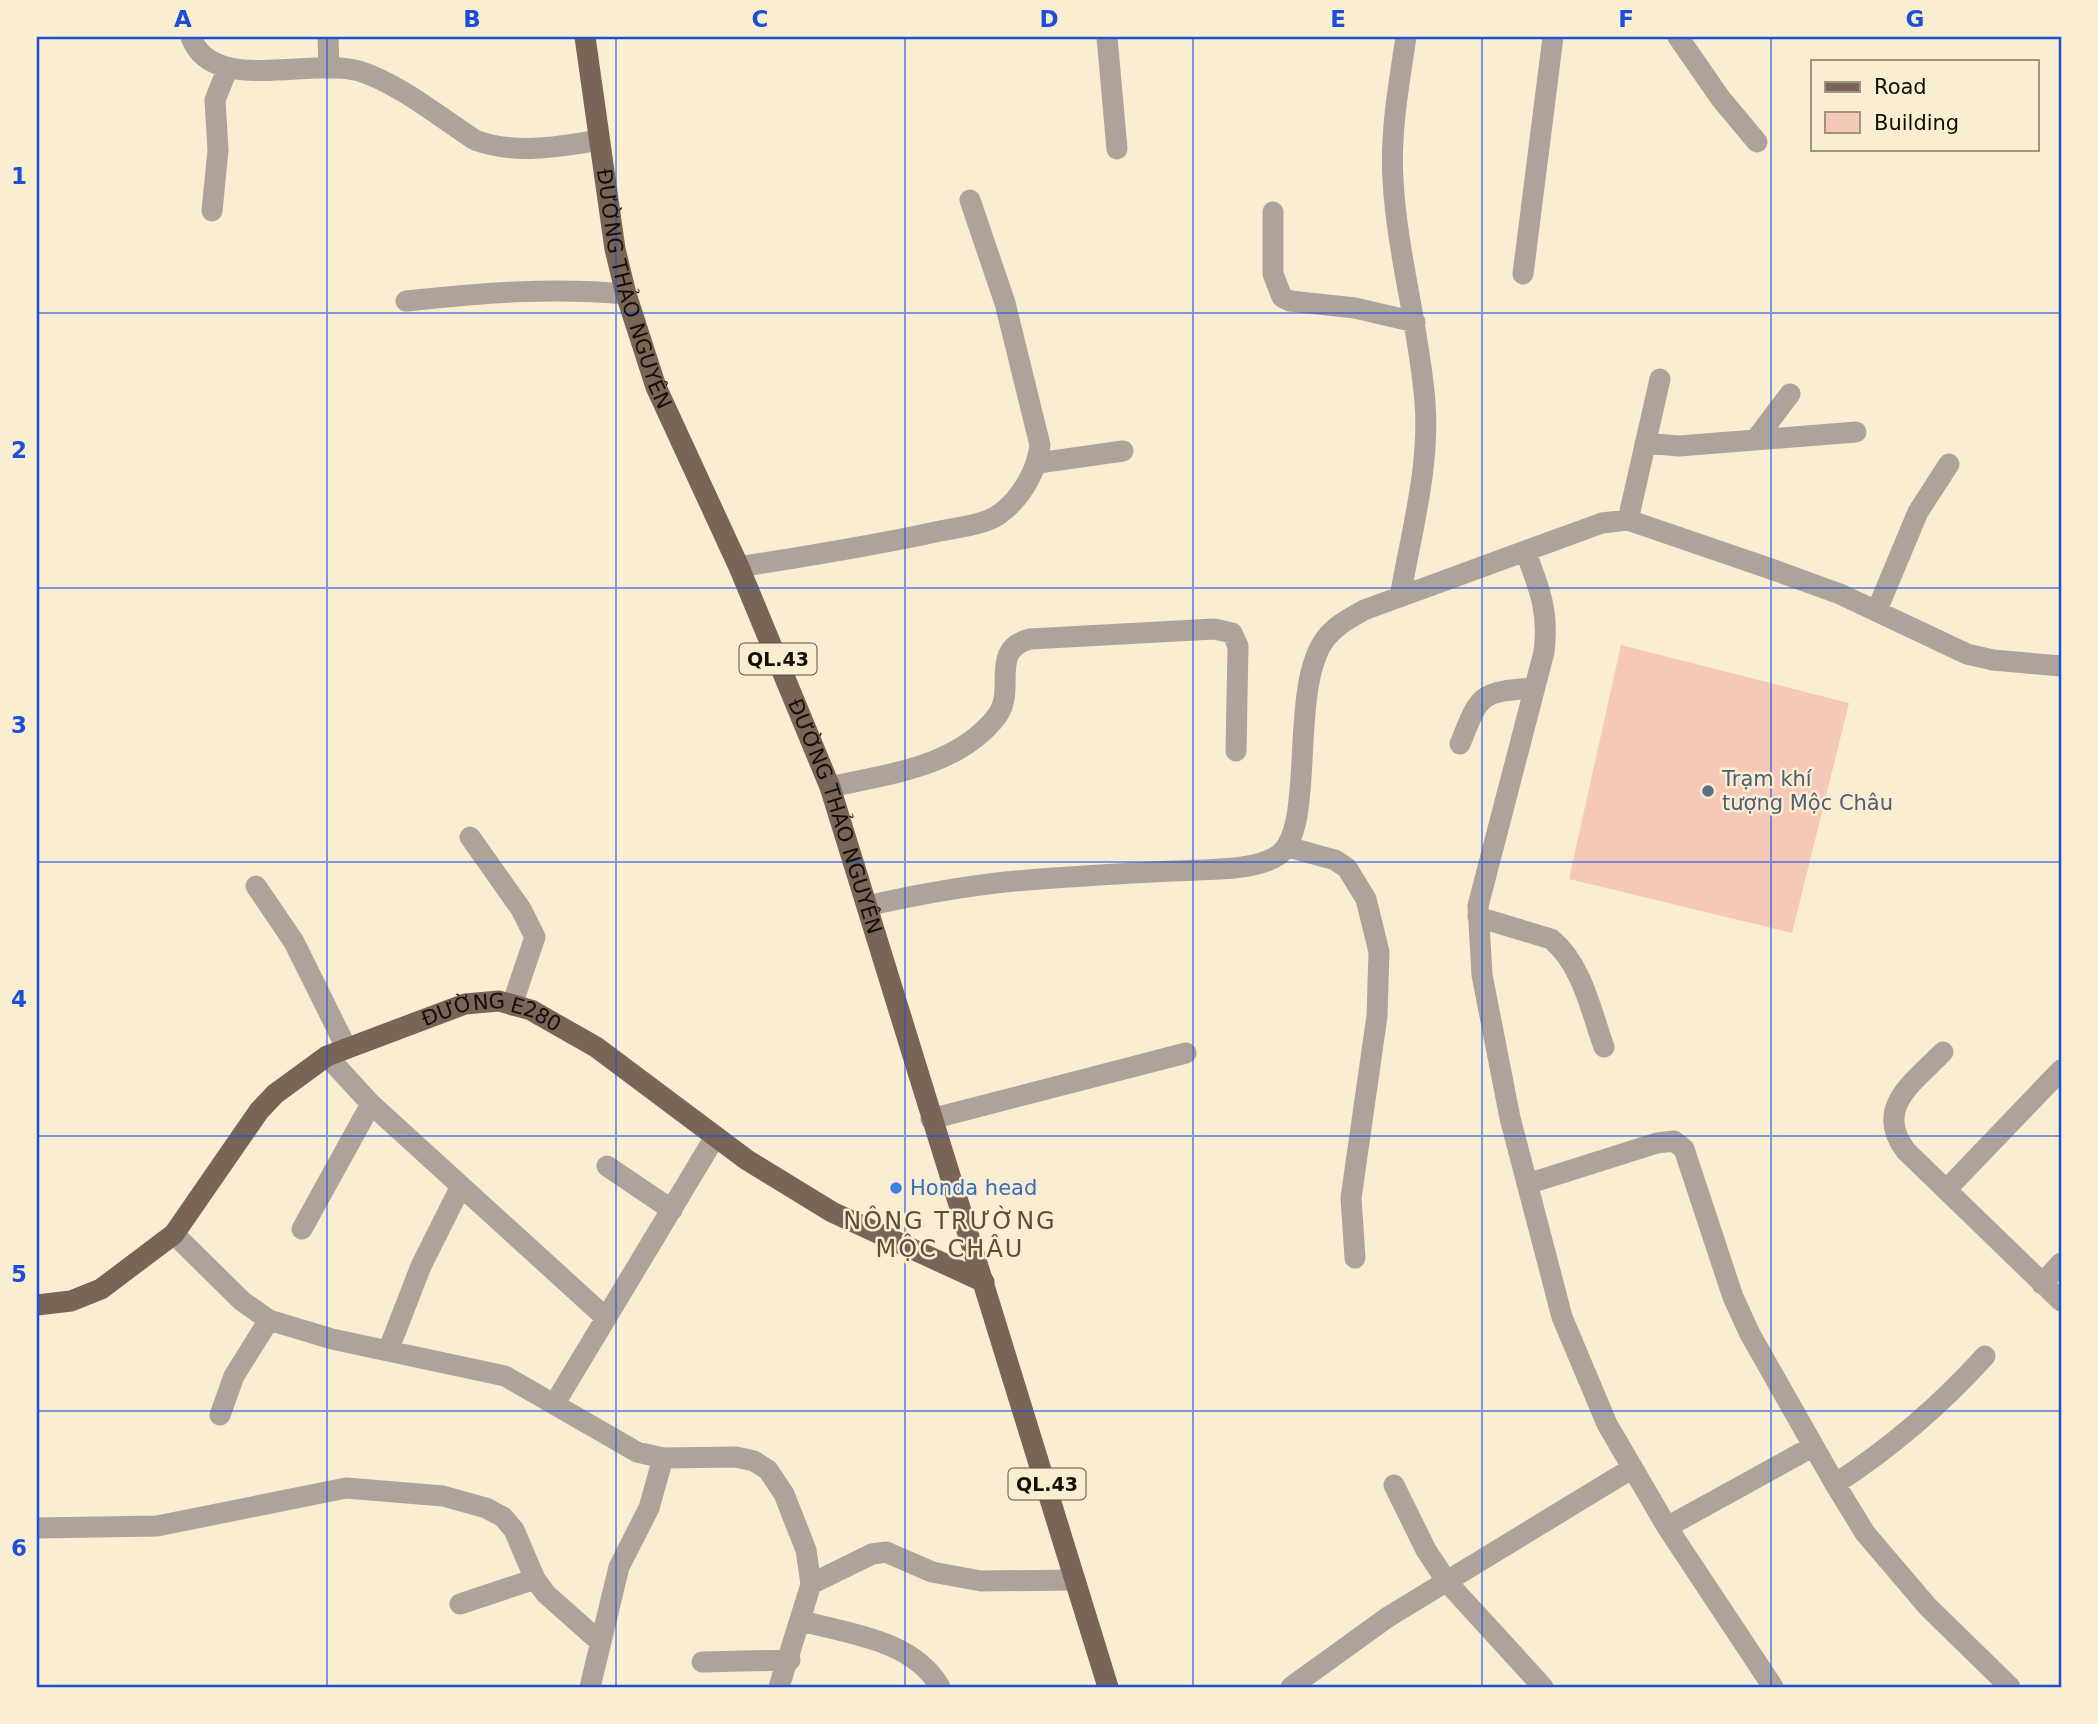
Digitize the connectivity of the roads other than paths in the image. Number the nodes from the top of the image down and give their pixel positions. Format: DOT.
graph roads {
  1 [pos="191,37"];
  2 [pos="328,37"];
  3 [pos="585,37"];
  4 [pos="1107,37"];
  5 [pos="1406,37"];
  6 [pos="1553,37"];
  7 [pos="1678,37"];
  8 [pos="330,68"];
  9 [pos="227,69"];
  10 [pos="599,140"];
  11 [pos="1757,142"];
  12 [pos="1117,149"];
  13 [pos="970,200"];
  14 [pos="212,211"];
  15 [pos="1273,212"];
  16 [pos="1523,274"];
  17 [pos="626,294"];
  18 [pos="406,300"];
  19 [pos="1415,322"];
  20 [pos="1660,379"];
  21 [pos="1790,394"];
  22 [pos="1856,432"];
  23 [pos="1756,439"];
  24 [pos="1645,443"];
  25 [pos="1123,451"];
  26 [pos="1038,463"];
  27 [pos="1949,464"];
  28 [pos="1628,520"];
  29 [pos="1526,553"];
  30 [pos="739,567"];
  31 [pos="1400,597"];
  32 [pos="1877,610"];
  33 [pos="2061,666"];
  34 [pos="1534,688"];
  35 [pos="1460,744"];
  36 [pos="1236,751"];
  37 [pos="830,787"];
  38 [pos="470,837"];
  39 [pos="1288,847"];
  40 [pos="256,886"];
  41 [pos="867,906"];
  42 [pos="1478,918"];
  43 [pos="512,1005"];
  44 [pos="1604,1047"];
  45 [pos="337,1052"];
  46 [pos="1943,1052"];
  47 [pos="1186,1053"];
  48 [pos="2061,1070"];
  49 [pos="371,1104"];
  50 [pos="931,1119"];
  51 [pos="715,1137"];
  52 [pos="607,1166"];
  53 [pos="1527,1184"];
  54 [pos="461,1186"];
  55 [pos="1946,1190"];
  56 [pos="673,1210"];
  57 [pos="302,1229"];
  58 [pos="174,1234"];
  59 [pos="1355,1258"];
  60 [pos="2061,1263"];
  61 [pos="984,1282"];
  62 [pos="2042,1284"];
  63 [pos="2061,1301"];
  64 [pos="37,1305"];
  65 [pos="607,1318"];
  66 [pos="269,1320"];
  67 [pos="388,1351"];
  68 [pos="1985,1356"];
  69 [pos="555,1403"];
  70 [pos="220,1415"];
  71 [pos="1812,1447"];
  72 [pos="663,1458"];
  73 [pos="1631,1469"];
  74 [pos="1394,1485"];
  75 [pos="1835,1485"];
  76 [pos="1667,1527"];
  77 [pos="37,1528"];
  78 [pos="535,1579"];
  79 [pos="1075,1580"];
  80 [pos="1447,1582"];
  81 [pos="811,1584"];
  82 [pos="460,1604"];
  83 [pos="802,1621"];
  84 [pos="600,1642"];
  85 [pos="790,1660"];
  86 [pos="702,1662"];
  87 [pos="590,1687"];
  88 [pos="779,1687"];
  89 [pos="940,1687"];
  90 [pos="1108,1687"];
  91 [pos="1291,1687"];
  92 [pos="1543,1687"];
  93 [pos="1773,1687"];
  94 [pos="2010,1687"];
  1 -- 9 [label="street"];
  2 -- 8 [label="street"];
  3 -- 10 [label="main road, ĐƯỜNG THẢO NGUYÊN / QL.43"];
  4 -- 12 [label="street"];
  5 -- 19 [label="street"];
  6 -- 16 [label="street"];
  7 -- 11 [label="street"];
  8 -- 9 [label="street"];
  8 -- 10 [label="street"];
  9 -- 14 [label="street"];
  10 -- 17 [label="main road, ĐƯỜNG THẢO NGUYÊN / QL.43"];
  13 -- 26 [label="street"];
  15 -- 19 [label="street"];
  17 -- 18 [label="street"];
  17 -- 30 [label="main road, ĐƯỜNG THẢO NGUYÊN / QL.43"];
  19 -- 31 [label="street"];
  20 -- 24 [label="street"];
  21 -- 23 [label="street"];
  22 -- 23 [label="street"];
  23 -- 24 [label="street"];
  24 -- 28 [label="street"];
  25 -- 26 [label="street"];
  26 -- 30 [label="street"];
  27 -- 32 [label="street"];
  28 -- 29 [label="street"];
  28 -- 32 [label="street"];
  29 -- 31 [label="street"];
  29 -- 34 [label="street"];
  30 -- 37 [label="main road, ĐƯỜNG THẢO NGUYÊN / QL.43"];
  31 -- 39 [label="street"];
  32 -- 33 [label="street"];
  34 -- 35 [label="street"];
  34 -- 42 [label="street"];
  36 -- 37 [label="street"];
  37 -- 41 [label="main road, ĐƯỜNG THẢO NGUYÊN / QL.43"];
  38 -- 43 [label="street"];
  39 -- 41 [label="street"];
  39 -- 59 [label="street"];
  40 -- 45 [label="street"];
  41 -- 50 [label="main road, ĐƯỜNG THẢO NGUYÊN / QL.43"];
  42 -- 44 [label="street"];
  42 -- 53 [label="street"];
  43 -- 45 [label="main road, ĐƯỜNG E280"];
  43 -- 51 [label="main road, ĐƯỜNG E280"];
  45 -- 49 [label="street"];
  45 -- 58 [label="main road, ĐƯỜNG E280"];
  46 -- 55 [label="street"];
  47 -- 50 [label="street"];
  48 -- 55 [label="street"];
  49 -- 54 [label="street"];
  49 -- 57 [label="street"];
  50 -- 61 [label="main road, ĐƯỜNG THẢO NGUYÊN / QL.43"];
  51 -- 56 [label="street"];
  51 -- 61 [label="main road, ĐƯỜNG E280"];
  52 -- 56 [label="street"];
  53 -- 71 [label="street"];
  53 -- 73 [label="street"];
  54 -- 65 [label="street"];
  54 -- 67 [label="street"];
  55 -- 62 [label="street"];
  56 -- 65 [label="street"];
  58 -- 64 [label="main road, ĐƯỜNG E280"];
  58 -- 66 [label="street"];
  60 -- 62 [label="street"];
  61 -- 79 [label="main road, QL.43"];
  62 -- 63 [label="street"];
  65 -- 69 [label="street"];
  66 -- 67 [label="street"];
  66 -- 70 [label="street"];
  67 -- 69 [label="street"];
  68 -- 75 [label="street"];
  69 -- 72 [label="street"];
  71 -- 75 [label="street"];
  71 -- 76 [label="street"];
  72 -- 81 [label="street"];
  72 -- 84 [label="street"];
  73 -- 76 [label="street"];
  73 -- 80 [label="street"];
  74 -- 80 [label="street"];
  75 -- 94 [label="street"];
  76 -- 93 [label="street"];
  77 -- 78 [label="street"];
  78 -- 82 [label="street"];
  78 -- 84 [label="street"];
  79 -- 81 [label="street"];
  79 -- 90 [label="main road, QL.43"];
  80 -- 91 [label="street"];
  80 -- 92 [label="street"];
  81 -- 83 [label="street"];
  83 -- 85 [label="street"];
  83 -- 89 [label="street"];
  84 -- 87 [label="street"];
  85 -- 86 [label="street"];
  85 -- 88 [label="street"];
}
